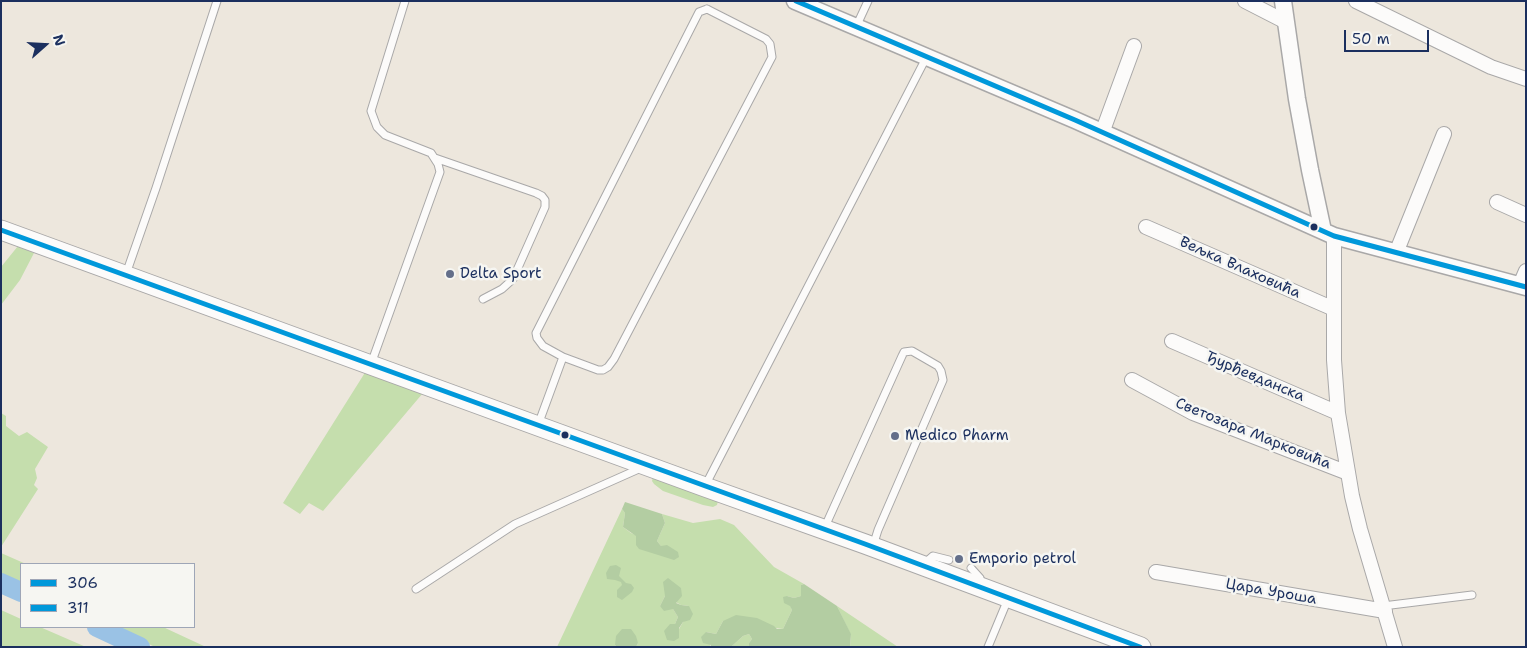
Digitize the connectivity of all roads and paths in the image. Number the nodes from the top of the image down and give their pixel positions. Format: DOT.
graph roads {
  1 [pos="217,1"];
  2 [pos="405,1"];
  3 [pos="796,1"];
  4 [pos="868,1"];
  5 [pos="1245,1"];
  6 [pos="1283,1"];
  7 [pos="1356,1"];
  8 [pos="1286,22"];
  9 [pos="856,27"];
  10 [pos="1134,46"];
  11 [pos="926,57"];
  12 [pos="1526,79"];
  13 [pos="1102,133"];
  14 [pos="1444,134"];
  15 [pos="435,158"];
  16 [pos="1497,202"];
  17 [pos="1526,215"];
  18 [pos="1146,227"];
  19 [pos="1,230"];
  20 [pos="1329,233"];
  21 [pos="1396,253"];
  22 [pos="126,275"];
  23 [pos="1524,281"];
  24 [pos="483,298"];
  25 [pos="1334,309"];
  26 [pos="1172,341"];
  27 [pos="563,357"];
  28 [pos="371,364"];
  29 [pos="1132,380"];
  30 [pos="1338,413"];
  31 [pos="538,425"];
  32 [pos="646,465"];
  33 [pos="1348,473"];
  34 [pos="705,487"];
  35 [pos="824,530"];
  36 [pos="873,547"];
  37 [pos="948,560"];
  38 [pos="922,565"];
  39 [pos="971,568"];
  40 [pos="1156,572"];
  41 [pos="982,587"];
  42 [pos="416,589"];
  43 [pos="1472,595"];
  44 [pos="1008,597"];
  45 [pos="1384,608"];
  46 [pos="988,647"];
  47 [pos="1141,647"];
  48 [pos="1395,647"];
  1 -- 22 [label="lane"];
  2 -- 15 [label="lane"];
  3 -- 9 [label="street"];
  4 -- 9 [label="lane"];
  5 -- 8 [label="street"];
  6 -- 8 [label="street"];
  7 -- 12 [label="street"];
  8 -- 20 [label="street"];
  9 -- 11 [label="street"];
  10 -- 13 [label="street"];
  11 -- 13 [label="street"];
  11 -- 34 [label="lane"];
  13 -- 20 [label="street"];
  14 -- 21 [label="street"];
  15 -- 24 [label="lane"];
  15 -- 28 [label="lane"];
  16 -- 17 [label="street"];
  18 -- 25 [label="street, Вељка Влаховића"];
  19 -- 22 [label="main road"];
  20 -- 21 [label="street"];
  20 -- 25 [label="street"];
  21 -- 23 [label="street"];
  22 -- 28 [label="main road"];
  25 -- 30 [label="street"];
  26 -- 30 [label="street, Ђурђевданска"];
  27 -- 27 [label="lane"];
  27 -- 31 [label="lane"];
  28 -- 31 [label="main road"];
  29 -- 33 [label="street, Светозара Марковића"];
  30 -- 33 [label="street"];
  31 -- 32 [label="main road"];
  32 -- 34 [label="main road"];
  32 -- 42 [label="lane"];
  33 -- 45 [label="street"];
  34 -- 35 [label="main road"];
  35 -- 36 [label="main road"];
  35 -- 36 [label="lane"];
  36 -- 38 [label="main road"];
  37 -- 38 [label="lane"];
  38 -- 41 [label="main road"];
  39 -- 41 [label="lane"];
  40 -- 45 [label="street, Цара Уроша"];
  41 -- 44 [label="main road"];
  43 -- 45 [label="lane"];
  44 -- 46 [label="lane"];
  44 -- 47 [label="main road"];
  45 -- 48 [label="street"];
}
